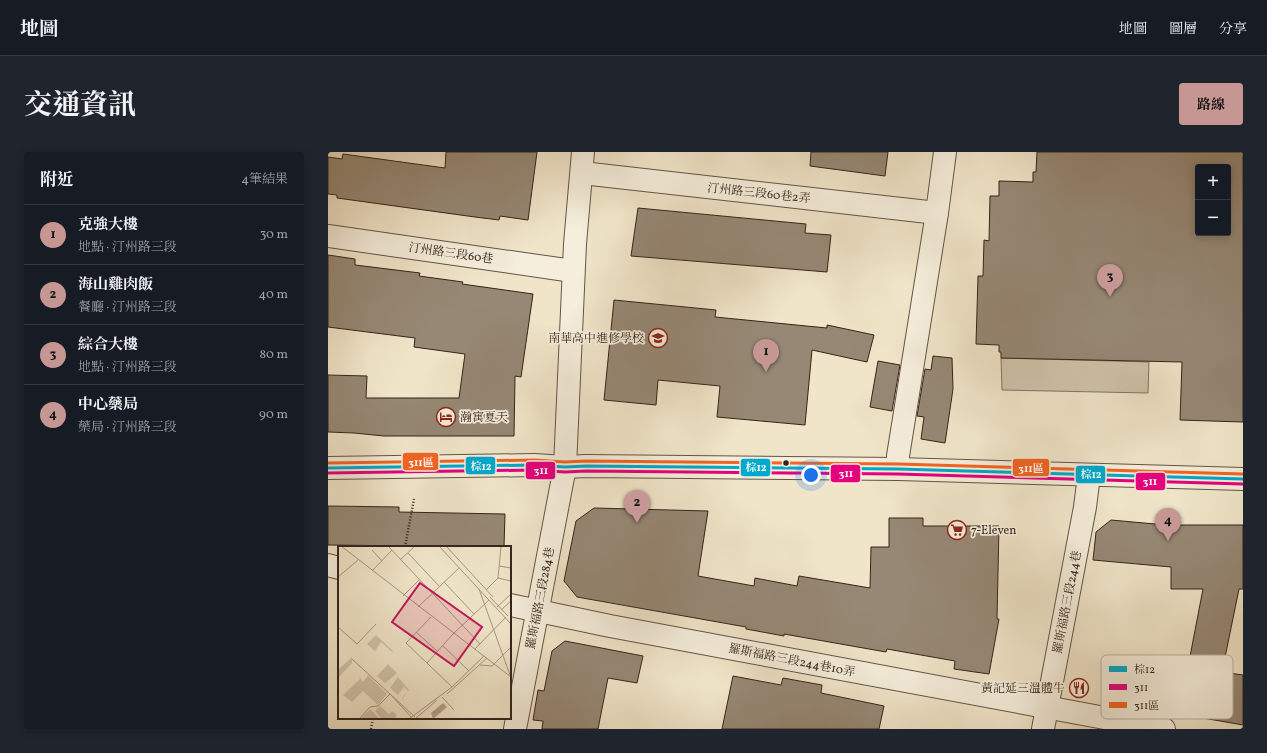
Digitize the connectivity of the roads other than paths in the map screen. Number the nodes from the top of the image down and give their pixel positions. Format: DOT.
graph roads {
  1 [pos="945,152"];
  2 [pos="583,162"];
  3 [pos="937,213"];
  4 [pos="328,236"];
  5 [pos="573,271"];
  6 [pos="565,467"];
  7 [pos="328,468"];
  8 [pos="898,469"];
  9 [pos="1089,475"];
  10 [pos="1243,479"];
  11 [pos="328,565"];
  12 [pos="338,568"];
  13 [pos="511,605"];
  14 [pos="538,610"];
  15 [pos="1046,707"];
  16 [pos="1101,717"];
  17 [pos="1110,719"];
  18 [pos="515,729"];
  19 [pos="1043,729"];
  20 [pos="1164,729"];
  1 -- 3 [label="street"];
  2 -- 3 [label="street, 汀州路三段60巷2弄"];
  2 -- 5 [label="street"];
  3 -- 8 [label="street"];
  4 -- 5 [label="street, 汀州路三段60巷"];
  5 -- 6 [label="street"];
  6 -- 7 [label="street"];
  6 -- 8 [label="street"];
  6 -- 14 [label="street, 羅斯福路三段284巷"];
  8 -- 9 [label="street"];
  9 -- 10 [label="street"];
  9 -- 15 [label="street, 羅斯福路三段244巷"];
  11 -- 12 [label="street"];
  13 -- 14 [label="street, 羅斯福路三段244巷10弄"];
  14 -- 15 [label="street, 羅斯福路三段244巷10弄"];
  14 -- 18 [label="street, 羅斯福路三段284巷"];
  15 -- 16 [label="street, 羅斯福路三段244巷10弄"];
  15 -- 19 [label="street, 羅斯福路三段244巷"];
  17 -- 20 [label="street, 羅斯福路三段244巷10弄"];
}
